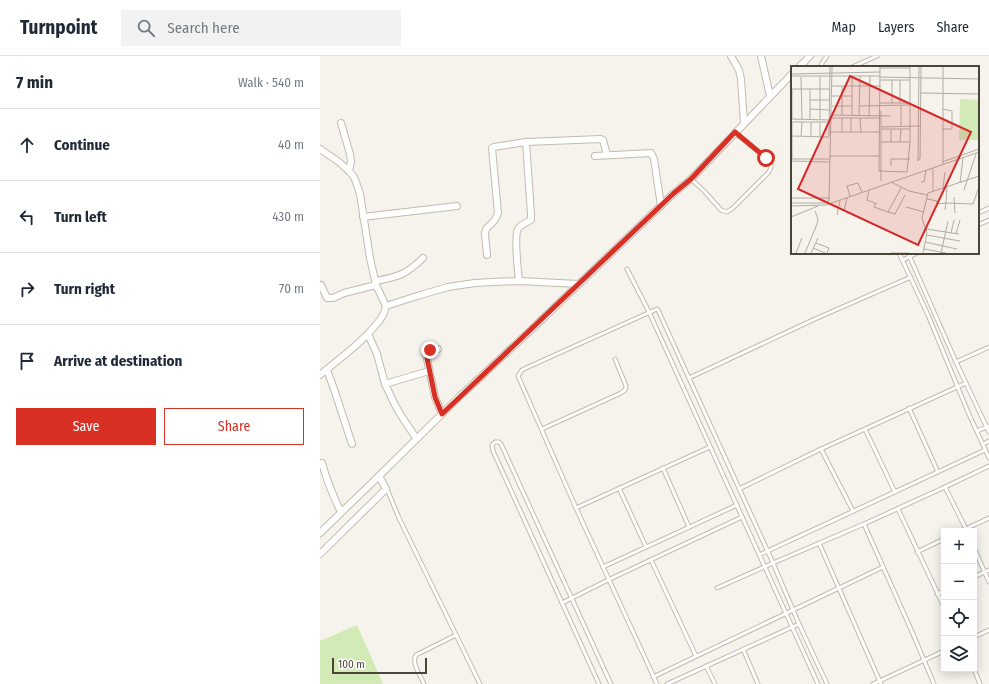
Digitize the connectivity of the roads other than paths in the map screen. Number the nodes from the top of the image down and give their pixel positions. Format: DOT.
graph roads {
  1 [pos="731,56"];
  2 [pos="761,56"];
  3 [pos="810,56"];
  4 [pos="827,56"];
  5 [pos="877,56"];
  6 [pos="800,66"];
  7 [pos="821,66"];
  8 [pos="854,66"];
  9 [pos="791,75"];
  10 [pos="770,96"];
  11 [pos="341,123"];
  12 [pos="744,123"];
  13 [pos="735,132"];
  14 [pos="526,142"];
  15 [pos="320,149"];
  16 [pos="607,155"];
  17 [pos="595,156"];
  18 [pos="349,171"];
  19 [pos="691,179"];
  20 [pos="457,206"];
  21 [pos="661,206"];
  22 [pos="989,208"];
  23 [pos="979,213"];
  24 [pos="363,217"];
  25 [pos="989,220"];
  26 [pos="979,225"];
  27 [pos="900,254"];
  28 [pos="486,255"];
  29 [pos="909,255"];
  30 [pos="423,258"];
  31 [pos="903,260"];
  32 [pos="628,269"];
  33 [pos="911,277"];
  34 [pos="519,281"];
  35 [pos="376,283"];
  36 [pos="320,284"];
  37 [pos="579,284"];
  38 [pos="386,306"];
  39 [pos="649,312"];
  40 [pos="368,334"];
  41 [pos="989,347"];
  42 [pos="438,349"];
  43 [pos="615,360"];
  44 [pos="956,362"];
  45 [pos="327,370"];
  46 [pos="429,371"];
  47 [pos="320,376"];
  48 [pos="689,378"];
  49 [pos="966,383"];
  50 [pos="386,384"];
  51 [pos="958,386"];
  52 [pos="909,408"];
  53 [pos="442,414"];
  54 [pos="988,426"];
  55 [pos="542,429"];
  56 [pos="865,429"];
  57 [pos="977,431"];
  58 [pos="989,432"];
  59 [pos="416,438"];
  60 [pos="989,441"];
  61 [pos="352,444"];
  62 [pos="983,444"];
  63 [pos="710,447"];
  64 [pos="821,449"];
  65 [pos="985,450"];
  66 [pos="989,458"];
  67 [pos="322,463"];
  68 [pos="989,466"];
  69 [pos="663,468"];
  70 [pos="938,472"];
  71 [pos="378,476"];
  72 [pos="945,487"];
  73 [pos="620,488"];
  74 [pos="386,489"];
  75 [pos="739,489"];
  76 [pos="895,492"];
  77 [pos="737,505"];
  78 [pos="576,508"];
  79 [pos="898,509"];
  80 [pos="853,511"];
  81 [pos="341,512"];
  82 [pos="742,517"];
  83 [pos="989,518"];
  84 [pos="864,524"];
  85 [pos="689,527"];
  86 [pos="965,528"];
  87 [pos="970,528"];
  88 [pos="320,533"];
  89 [pos="941,540"];
  90 [pos="819,543"];
  91 [pos="646,547"];
  92 [pos="767,551"];
  93 [pos="917,552"];
  94 [pos="320,554"];
  95 [pos="759,555"];
  96 [pos="977,555"];
  97 [pos="651,560"];
  98 [pos="773,562"];
  99 [pos="764,566"];
  100 [pos="603,567"];
  101 [pos="883,567"];
  102 [pos="989,570"];
  103 [pos="984,572"];
  104 [pos="977,576"];
  105 [pos="608,580"];
  106 [pos="989,582"];
  107 [pos="717,588"];
  108 [pos="838,588"];
  109 [pos="941,592"];
  110 [pos="937,594"];
  111 [pos="572,598"];
  112 [pos="941,601"];
  113 [pos="562,603"];
  114 [pos="793,611"];
  115 [pos="786,614"];
  116 [pos="799,624"];
  117 [pos="792,627"];
  118 [pos="989,630"];
  119 [pos="456,635"];
  120 [pos="976,636"];
  121 [pos="742,649"];
  122 [pos="941,652"];
  123 [pos="696,656"];
  124 [pos="924,660"];
  125 [pos="706,666"];
  126 [pos="975,672"];
  127 [pos="653,677"];
  128 [pos="881,682"];
  129 [pos="424,684"];
  130 [pos="480,684"];
  131 [pos="599,684"];
  132 [pos="612,684"];
  133 [pos="657,684"];
  134 [pos="667,684"];
  135 [pos="715,684"];
  136 [pos="758,684"];
  137 [pos="818,684"];
  138 [pos="826,684"];
  139 [pos="873,684"];
  140 [pos="934,684"];
  141 [pos="980,684"];
  1 -- 12 [label="street"];
  2 -- 10 [label="street"];
  3 -- 6 [label="street"];
  4 -- 7 [label="lane"];
  5 -- 8 [label="lane"];
  9 -- 10 [label="street"];
  10 -- 12 [label="street"];
  11 -- 18 [label="street"];
  12 -- 13 [label="street"];
  13 -- 19 [label="street"];
  13 -- 19 [label="lane"];
  14 -- 16 [label="street"];
  14 -- 28 [label="street"];
  14 -- 34 [label="street"];
  15 -- 18 [label="street"];
  16 -- 17 [label="street"];
  16 -- 21 [label="street"];
  18 -- 24 [label="street"];
  19 -- 21 [label="street"];
  20 -- 24 [label="street"];
  21 -- 37 [label="street"];
  22 -- 23 [label="lane"];
  24 -- 35 [label="street"];
  25 -- 26 [label="lane"];
  27 -- 31 [label="lane"];
  29 -- 31 [label="lane"];
  29 -- 44 [label="lane"];
  30 -- 35 [label="street"];
  31 -- 33 [label="lane"];
  32 -- 39 [label="lane"];
  33 -- 48 [label="lane"];
  33 -- 51 [label="lane"];
  34 -- 37 [label="street"];
  34 -- 38 [label="street"];
  35 -- 36 [label="street"];
  35 -- 38 [label="street"];
  37 -- 53 [label="street"];
  38 -- 40 [label="street"];
  39 -- 48 [label="lane"];
  39 -- 55 [label="lane"];
  39 -- 63 [label="lane"];
  40 -- 45 [label="street"];
  40 -- 50 [label="street"];
  41 -- 44 [label="lane"];
  42 -- 46 [label="street"];
  43 -- 55 [label="lane"];
  44 -- 49 [label="lane"];
  45 -- 47 [label="street"];
  45 -- 61 [label="street"];
  46 -- 50 [label="street"];
  46 -- 53 [label="street"];
  48 -- 75 [label="lane"];
  49 -- 51 [label="lane"];
  49 -- 54 [label="lane"];
  50 -- 59 [label="street"];
  51 -- 52 [label="lane"];
  51 -- 57 [label="lane"];
  52 -- 56 [label="lane"];
  52 -- 70 [label="lane"];
  53 -- 59 [label="street"];
  54 -- 57 [label="lane"];
  54 -- 58 [label="lane"];
  55 -- 78 [label="lane"];
  56 -- 64 [label="lane"];
  56 -- 76 [label="lane"];
  57 -- 62 [label="lane"];
  59 -- 71 [label="street"];
  60 -- 62 [label="lane"];
  62 -- 65 [label="lane"];
  63 -- 69 [label="lane"];
  63 -- 77 [label="lane"];
  64 -- 75 [label="lane"];
  64 -- 80 [label="lane"];
  65 -- 66 [label="lane"];
  65 -- 70 [label="lane"];
  67 -- 81 [label="street"];
  68 -- 72 [label="lane"];
  69 -- 73 [label="lane"];
  69 -- 85 [label="lane"];
  70 -- 76 [label="lane"];
  71 -- 74 [label="street"];
  71 -- 81 [label="street"];
  72 -- 79 [label="lane"];
  72 -- 86 [label="lane"];
  73 -- 78 [label="lane"];
  73 -- 91 [label="lane"];
  74 -- 94 [label="street"];
  74 -- 119 [label="lane"];
  75 -- 92 [label="lane"];
  76 -- 80 [label="lane"];
  77 -- 82 [label="lane"];
  77 -- 85 [label="lane"];
  78 -- 100 [label="lane"];
  79 -- 84 [label="lane"];
  79 -- 93 [label="lane"];
  80 -- 92 [label="lane"];
  81 -- 88 [label="street"];
  82 -- 95 [label="lane"];
  82 -- 97 [label="lane"];
  83 -- 87 [label="lane"];
  84 -- 90 [label="lane"];
  84 -- 101 [label="lane"];
  85 -- 91 [label="lane"];
  89 -- 93 [label="lane"];
  90 -- 98 [label="lane"];
  90 -- 108 [label="lane"];
  91 -- 100 [label="lane"];
  92 -- 95 [label="lane"];
  92 -- 98 [label="lane"];
  93 -- 110 [label="lane"];
  95 -- 99 [label="lane"];
  96 -- 103 [label="lane"];
  97 -- 105 [label="lane"];
  97 -- 123 [label="lane"];
  98 -- 99 [label="lane"];
  98 -- 114 [label="lane"];
  99 -- 107 [label="lane"];
  99 -- 115 [label="lane"];
  100 -- 105 [label="lane"];
  101 -- 108 [label="lane"];
  101 -- 124 [label="lane"];
  102 -- 103 [label="lane"];
  103 -- 104 [label="lane"];
  103 -- 106 [label="lane"];
  105 -- 111 [label="lane"];
  105 -- 127 [label="lane"];
  108 -- 114 [label="lane"];
  108 -- 128 [label="lane"];
  109 -- 110 [label="lane"];
  110 -- 112 [label="lane"];
  111 -- 113 [label="lane"];
  111 -- 113 [label="lane"];
  111 -- 132 [label="lane"];
  113 -- 131 [label="lane"];
  114 -- 115 [label="lane"];
  114 -- 116 [label="lane"];
  115 -- 117 [label="lane"];
  115 -- 123 [label="lane"];
  116 -- 117 [label="lane"];
  116 -- 138 [label="lane"];
  117 -- 121 [label="lane"];
  117 -- 137 [label="lane"];
  118 -- 120 [label="lane"];
  119 -- 129 [label="lane"];
  119 -- 130 [label="lane"];
  121 -- 125 [label="lane"];
  121 -- 136 [label="lane"];
  122 -- 124 [label="lane"];
  123 -- 127 [label="lane"];
  124 -- 128 [label="lane"];
  124 -- 140 [label="lane"];
  125 -- 134 [label="lane"];
  125 -- 135 [label="lane"];
  126 -- 141 [label="lane"];
  127 -- 133 [label="lane"];
  128 -- 139 [label="lane"];
}
